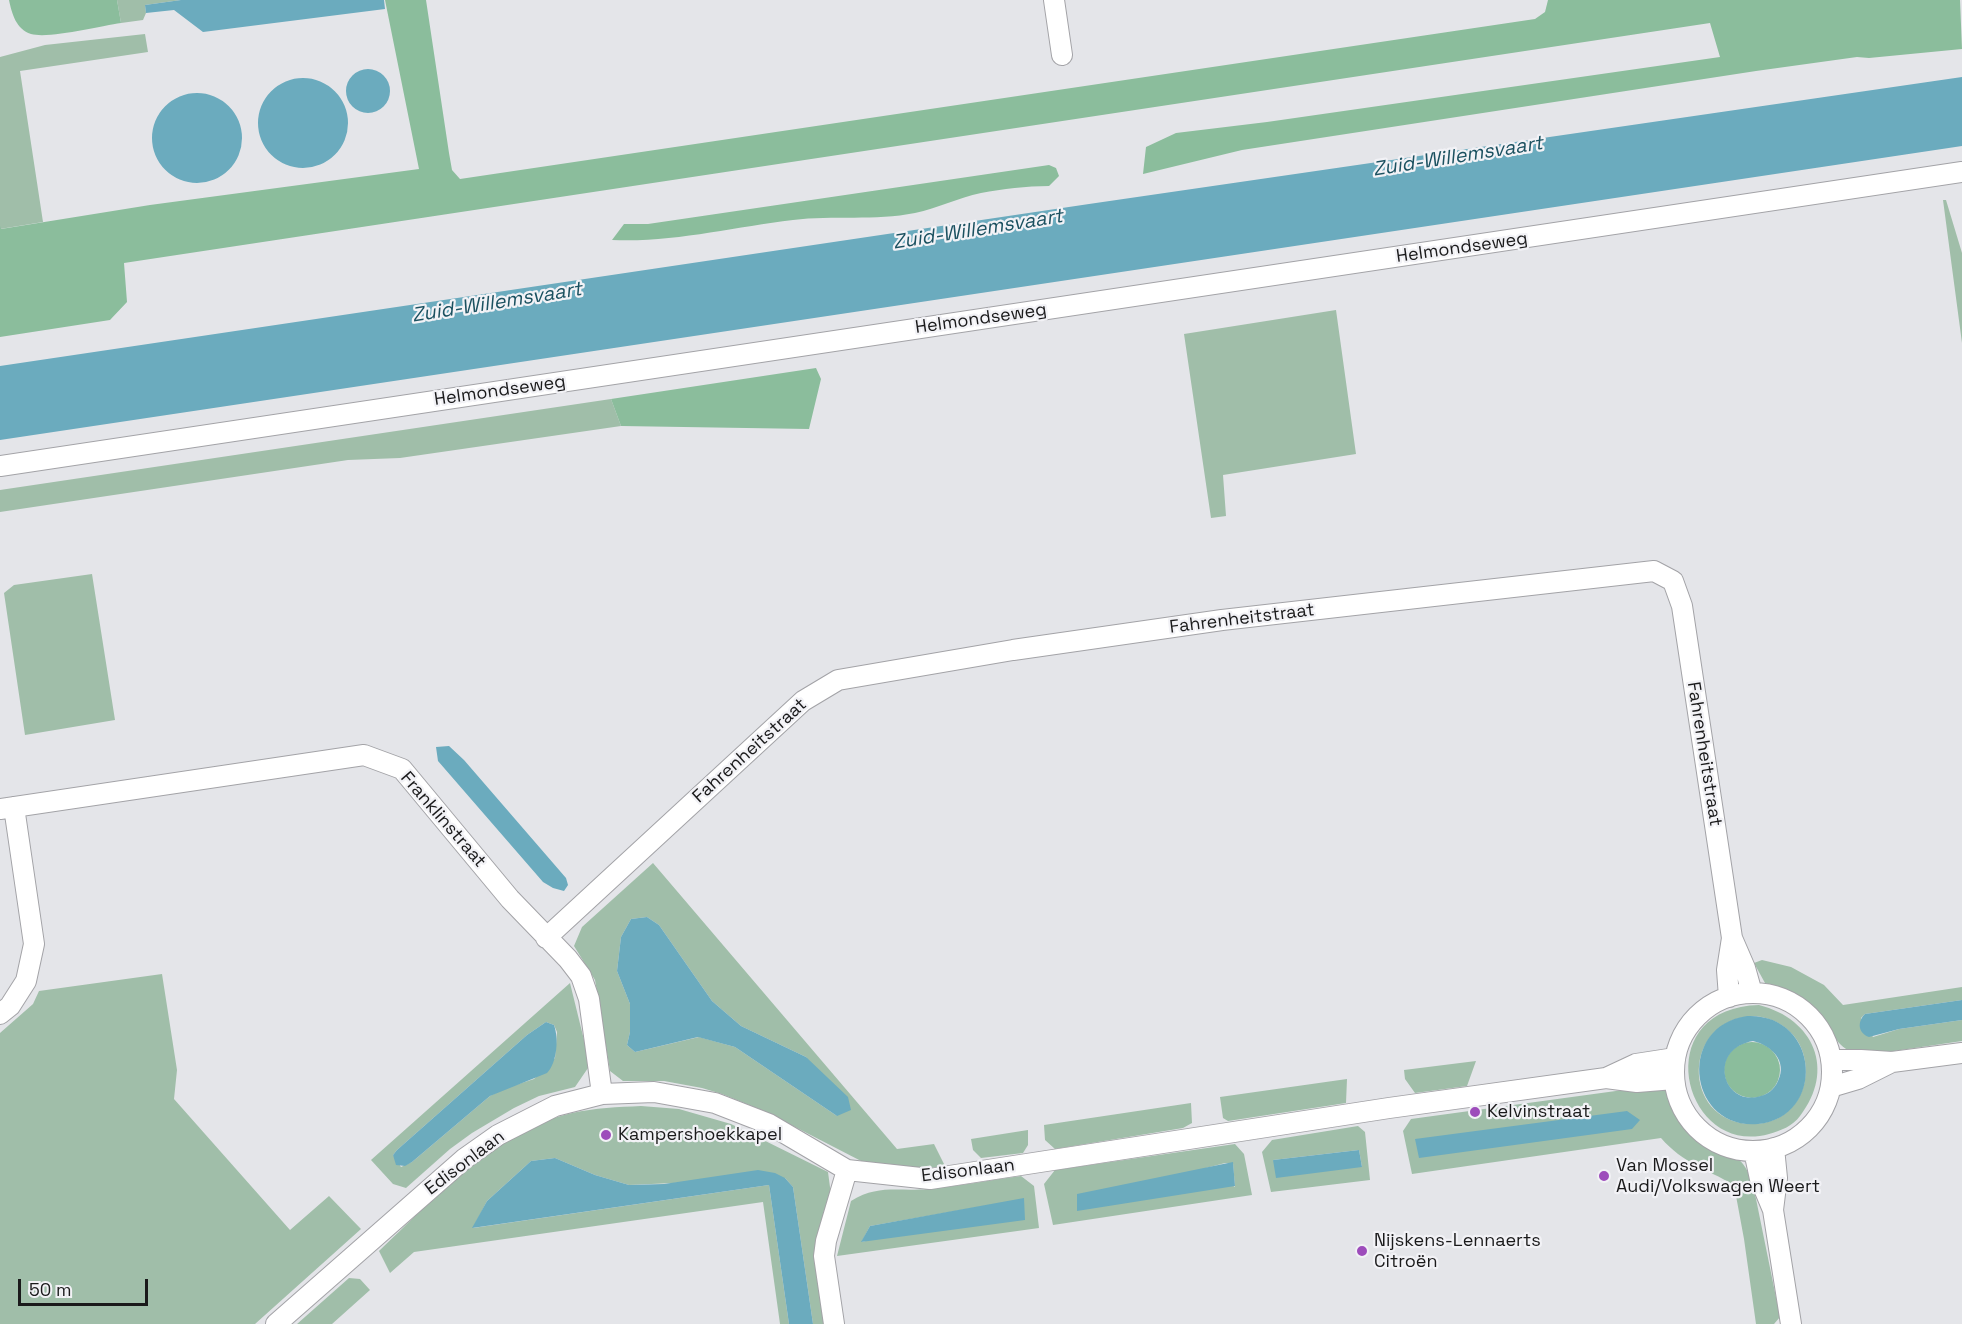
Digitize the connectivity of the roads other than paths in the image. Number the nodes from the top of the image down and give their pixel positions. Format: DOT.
graph roads {
  1 [pos="1054,0"];
  2 [pos="1062,55"];
  3 [pos="1962,172"];
  4 [pos="0,466"];
  5 [pos="7,808"];
  6 [pos="546,938"];
  7 [pos="1732,938"];
  8 [pos="1752,993"];
  9 [pos="1729,997"];
  10 [pos="0,1014"];
  11 [pos="1962,1053"];
  12 [pos="1675,1058"];
  13 [pos="1831,1060"];
  14 [pos="1892,1062"];
  15 [pos="1606,1078"];
  16 [pos="1674,1079"];
  17 [pos="1831,1087"];
  18 [pos="602,1094"];
  19 [pos="1774,1148"];
  20 [pos="1754,1151"];
  21 [pos="847,1170"];
  22 [pos="1773,1210"];
  23 [pos="276,1324"];
  24 [pos="834,1324"];
  25 [pos="1791,1324"];
  1 -- 2 [label="street"];
  3 -- 4 [label="street, Helmondseweg"];
  5 -- 6 [label="street, Franklinstraat"];
  5 -- 10 [label="street"];
  6 -- 7 [label="street, Fahrenheitstraat"];
  6 -- 18 [label="street, Franklinstraat"];
  7 -- 8 [label="street, Fahrenheitstraat"];
  7 -- 9 [label="street, Fahrenheitstraat"];
  8 -- 9 [label="street"];
  8 -- 13 [label="street"];
  9 -- 12 [label="street"];
  11 -- 14 [label="street"];
  12 -- 15 [label="street, Edisonlaan"];
  12 -- 16 [label="street"];
  13 -- 14 [label="street"];
  13 -- 17 [label="street"];
  14 -- 17 [label="street"];
  15 -- 16 [label="street, Edisonlaan"];
  15 -- 21 [label="street, Edisonlaan"];
  16 -- 20 [label="street"];
  17 -- 19 [label="street"];
  18 -- 21 [label="street, Edisonlaan"];
  18 -- 23 [label="street, Edisonlaan"];
  19 -- 20 [label="street"];
  19 -- 22 [label="street"];
  20 -- 22 [label="street"];
  21 -- 24 [label="street"];
  22 -- 25 [label="street"];
}
